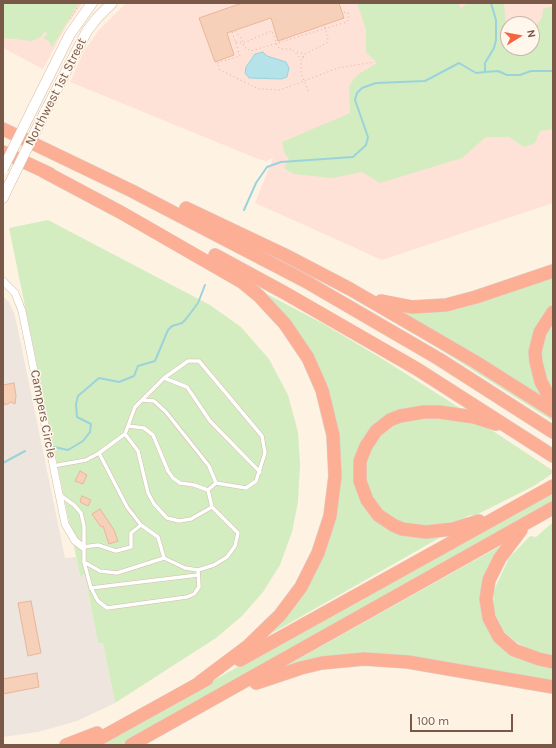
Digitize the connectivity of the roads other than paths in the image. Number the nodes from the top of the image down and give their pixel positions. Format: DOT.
graph roads {
  1 [pos="92,3"];
  2 [pos="112,3"];
  3 [pos="3,129"];
  4 [pos="3,152"];
  5 [pos="60,156"];
  6 [pos="3,169"];
  7 [pos="43,171"];
  8 [pos="3,198"];
  9 [pos="553,271"];
  10 [pos="3,281"];
  11 [pos="350,289"];
  12 [pos="553,312"];
  13 [pos="164,378"];
  14 [pos="143,400"];
  15 [pos="553,403"];
  16 [pos="553,412"];
  17 [pos="128,426"];
  18 [pos="553,432"];
  19 [pos="125,434"];
  20 [pos="532,442"];
  21 [pos="99,453"];
  22 [pos="553,456"];
  23 [pos="53,466"];
  24 [pos="260,472"];
  25 [pos="216,483"];
  26 [pos="553,486"];
  27 [pos="208,490"];
  28 [pos="59,494"];
  29 [pos="521,504"];
  30 [pos="212,507"];
  31 [pos="553,508"];
  32 [pos="535,518"];
  33 [pos="141,525"];
  34 [pos="83,547"];
  35 [pos="164,558"];
  36 [pos="84,562"];
  37 [pos="198,570"];
  38 [pos="198,575"];
  39 [pos="91,588"];
  40 [pos="553,662"];
  41 [pos="200,682"];
  42 [pos="553,686"];
  43 [pos="212,701"];
  44 [pos="133,720"];
  45 [pos="132,744"];
  46 [pos="66,745"];
  47 [pos="88,745"];
  1 -- 6 [label="main road, Northwest 1st Street, bridge"];
  2 -- 8 [label="main road, Northwest 1st Street, bridge"];
  3 -- 5 [label="highway"];
  4 -- 7 [label="highway"];
  5 -- 11 [label="highway"];
  5 -- 18 [label="highway"];
  7 -- 20 [label="highway"];
  7 -- 41 [label="highway"];
  9 -- 11 [label="highway"];
  10 -- 23 [label="street, Campers Circle"];
  11 -- 16 [label="highway"];
  12 -- 15 [label="highway"];
  13 -- 14 [label="lane"];
  13 -- 24 [label="lane"];
  13 -- 24 [label="lane"];
  14 -- 17 [label="lane"];
  14 -- 25 [label="lane"];
  17 -- 19 [label="lane"];
  17 -- 27 [label="lane"];
  19 -- 21 [label="lane"];
  19 -- 30 [label="lane"];
  20 -- 22 [label="highway"];
  20 -- 29 [label="highway"];
  21 -- 23 [label="lane"];
  21 -- 33 [label="lane"];
  23 -- 28 [label="street, Campers Circle"];
  24 -- 25 [label="lane"];
  25 -- 27 [label="lane"];
  26 -- 29 [label="highway"];
  27 -- 30 [label="lane"];
  28 -- 34 [label="street, Campers Circle"];
  28 -- 34 [label="lane"];
  29 -- 41 [label="highway"];
  30 -- 37 [label="lane"];
  31 -- 32 [label="highway"];
  32 -- 40 [label="highway"];
  32 -- 43 [label="highway"];
  33 -- 34 [label="lane"];
  33 -- 35 [label="lane"];
  34 -- 36 [label="lane"];
  35 -- 36 [label="lane"];
  35 -- 37 [label="lane"];
  36 -- 39 [label="lane"];
  37 -- 38 [label="lane"];
  38 -- 39 [label="lane"];
  38 -- 39 [label="lane"];
  41 -- 44 [label="highway"];
  42 -- 43 [label="highway"];
  43 -- 45 [label="highway"];
  44 -- 46 [label="highway"];
  44 -- 47 [label="highway"];
}
